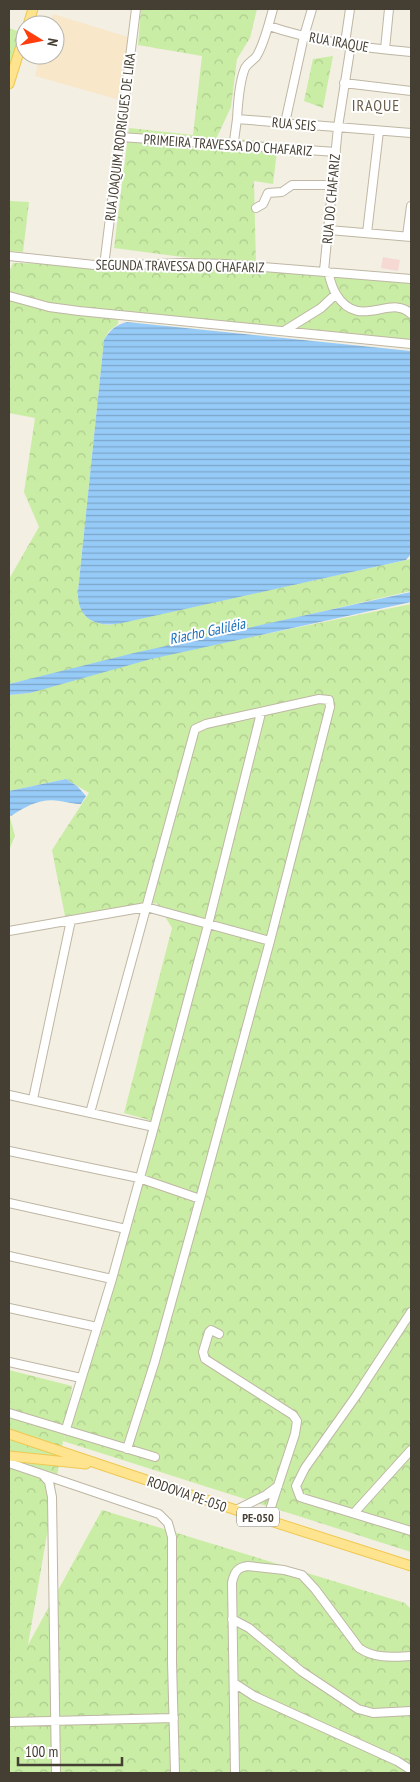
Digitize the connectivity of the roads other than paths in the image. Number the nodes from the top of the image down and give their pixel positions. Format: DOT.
graph roads {
  1 [pos="136,9"];
  2 [pos="273,9"];
  3 [pos="312,9"];
  4 [pos="350,9"];
  5 [pos="389,9"];
  6 [pos="268,26"];
  7 [pos="304,36"];
  8 [pos="348,44"];
  9 [pos="384,49"];
  10 [pos="411,52"];
  11 [pos="15,65"];
  12 [pos="344,83"];
  13 [pos="9,84"];
  14 [pos="411,91"];
  15 [pos="237,119"];
  16 [pos="285,123"];
  17 [pos="338,128"];
  18 [pos="379,131"];
  19 [pos="411,133"];
  20 [pos="121,137"];
  21 [pos="234,141"];
  22 [pos="336,152"];
  23 [pos="333,186"];
  24 [pos="411,206"];
  25 [pos="256,208"];
  26 [pos="329,230"];
  27 [pos="367,233"];
  28 [pos="409,237"];
  29 [pos="9,256"];
  30 [pos="104,266"];
  31 [pos="326,272"];
  32 [pos="411,279"];
  33 [pos="336,294"];
  34 [pos="9,296"];
  35 [pos="411,314"];
  36 [pos="284,332"];
  37 [pos="411,344"];
  38 [pos="261,713"];
  39 [pos="146,907"];
  40 [pos="71,920"];
  41 [pos="208,925"];
  42 [pos="9,931"];
  43 [pos="270,941"];
  44 [pos="9,1095"];
  45 [pos="32,1099"];
  46 [pos="90,1113"];
  47 [pos="154,1128"];
  48 [pos="9,1151"];
  49 [pos="139,1178"];
  50 [pos="200,1199"];
  51 [pos="9,1203"];
  52 [pos="126,1229"];
  53 [pos="9,1256"];
  54 [pos="112,1279"];
  55 [pos="9,1308"];
  56 [pos="411,1312"];
  57 [pos="97,1327"];
  58 [pos="219,1334"];
  59 [pos="9,1362"];
  60 [pos="81,1378"];
  61 [pos="9,1413"];
  62 [pos="66,1429"];
  63 [pos="9,1434"];
  64 [pos="127,1448"];
  65 [pos="411,1450"];
  66 [pos="9,1456"];
  67 [pos="155,1457"];
  68 [pos="9,1463"];
  69 [pos="106,1466"];
  70 [pos="39,1472"];
  71 [pos="278,1486"];
  72 [pos="236,1510"];
  73 [pos="354,1513"];
  74 [pos="267,1520"];
  75 [pos="411,1531"];
  76 [pos="411,1566"];
  77 [pos="232,1619"];
  78 [pos="411,1656"];
  79 [pos="234,1683"];
  80 [pos="411,1711"];
  81 [pos="174,1718"];
  82 [pos="54,1721"];
  83 [pos="9,1722"];
  84 [pos="411,1770"];
  85 [pos="56,1773"];
  86 [pos="175,1773"];
  87 [pos="235,1773"];
  1 -- 20 [label="street, RUA JOAQUIM RODRIGUES DE LIRA"];
  2 -- 6 [label="street"];
  3 -- 7 [label="street"];
  4 -- 8 [label="street, RUA DO CHAFARIZ"];
  5 -- 9 [label="street"];
  6 -- 7 [label="street, RUA IRAQUE"];
  6 -- 15 [label="street"];
  7 -- 8 [label="street, RUA IRAQUE"];
  7 -- 16 [label="street"];
  8 -- 9 [label="street, RUA IRAQUE"];
  8 -- 12 [label="street, RUA DO CHAFARIZ"];
  9 -- 10 [label="street, RUA IRAQUE"];
  11 -- 13 [label="main road"];
  12 -- 14 [label="street"];
  12 -- 17 [label="street, RUA DO CHAFARIZ"];
  15 -- 16 [label="street, RUA SEIS"];
  15 -- 21 [label="street"];
  16 -- 17 [label="street, RUA SEIS"];
  17 -- 18 [label="street, RUA SEIS"];
  17 -- 22 [label="street, RUA DO CHAFARIZ"];
  18 -- 19 [label="street, RUA SEIS"];
  18 -- 27 [label="street"];
  20 -- 22 [label="street, PRIMEIRA TRAVESSA DO CHAFARIZ"];
  20 -- 30 [label="street, RUA JOAQUIM RODRIGUES DE LIRA"];
  22 -- 23 [label="street, RUA DO CHAFARIZ"];
  23 -- 25 [label="street"];
  23 -- 26 [label="street, RUA DO CHAFARIZ"];
  24 -- 28 [label="street"];
  26 -- 27 [label="street"];
  26 -- 31 [label="street, RUA DO CHAFARIZ"];
  27 -- 28 [label="street"];
  29 -- 30 [label="street, SEGUNDA TRAVESSA DO CHAFARIZ"];
  30 -- 31 [label="street, SEGUNDA TRAVESSA DO CHAFARIZ"];
  31 -- 32 [label="street, SEGUNDA TRAVESSA DO CHAFARIZ"];
  31 -- 33 [label="street"];
  33 -- 35 [label="street"];
  33 -- 36 [label="street"];
  34 -- 36 [label="street"];
  36 -- 37 [label="street"];
  38 -- 39 [label="street"];
  38 -- 41 [label="street"];
  38 -- 43 [label="street"];
  39 -- 40 [label="street"];
  39 -- 41 [label="street"];
  39 -- 46 [label="street"];
  40 -- 42 [label="street"];
  40 -- 45 [label="street"];
  41 -- 43 [label="street"];
  41 -- 47 [label="street"];
  43 -- 50 [label="street"];
  44 -- 45 [label="street"];
  45 -- 46 [label="street"];
  46 -- 47 [label="street"];
  47 -- 49 [label="street"];
  48 -- 49 [label="street"];
  49 -- 50 [label="street"];
  49 -- 52 [label="street"];
  50 -- 64 [label="street"];
  51 -- 52 [label="street"];
  52 -- 54 [label="street"];
  53 -- 54 [label="street"];
  54 -- 57 [label="street"];
  55 -- 57 [label="street"];
  56 -- 73 [label="street"];
  57 -- 60 [label="street"];
  58 -- 71 [label="street"];
  59 -- 60 [label="street"];
  60 -- 62 [label="street"];
  61 -- 62 [label="street"];
  62 -- 64 [label="street"];
  63 -- 69 [label="main road, RODOVIA PE-050 / PE-050"];
  64 -- 67 [label="street"];
  65 -- 73 [label="street"];
  66 -- 69 [label="main road, RODOVIA PE-050 / PE-050"];
  68 -- 70 [label="street"];
  69 -- 72 [label="main road, RODOVIA PE-050 / PE-050"];
  70 -- 81 [label="street"];
  70 -- 82 [label="street"];
  71 -- 72 [label="street"];
  71 -- 74 [label="street"];
  72 -- 74 [label="main road, RODOVIA PE-050 / PE-050"];
  73 -- 75 [label="street"];
  74 -- 76 [label="main road, RODOVIA PE-050 / PE-050"];
  77 -- 78 [label="street"];
  77 -- 79 [label="street"];
  77 -- 80 [label="street"];
  79 -- 84 [label="street"];
  79 -- 87 [label="street"];
  81 -- 82 [label="street"];
  81 -- 86 [label="street"];
  82 -- 83 [label="street"];
  82 -- 85 [label="street"];
}
